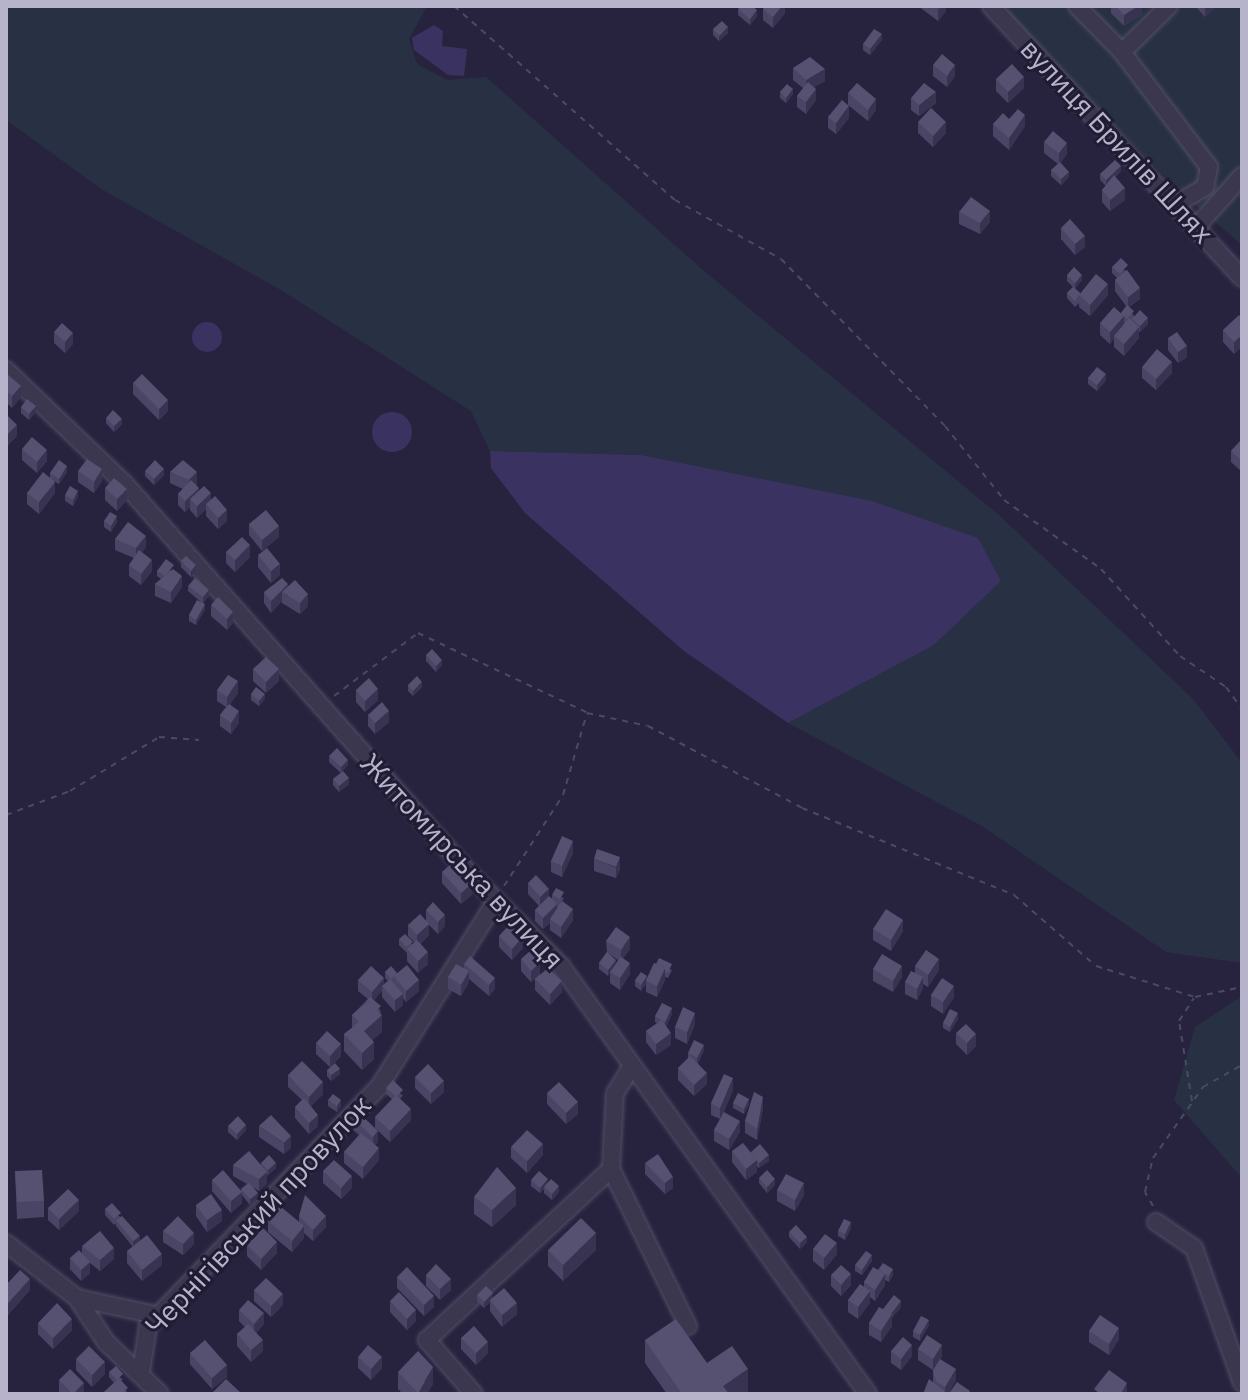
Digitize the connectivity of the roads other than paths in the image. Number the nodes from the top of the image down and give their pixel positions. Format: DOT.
graph roads {
  1 [pos="991,6"];
  2 [pos="1077,6"];
  3 [pos="1169,6"];
  4 [pos="1122,52"];
  5 [pos="1242,176"];
  6 [pos="1178,203"];
  7 [pos="1198,225"];
  8 [pos="1242,278"];
  9 [pos="6,370"];
  10 [pos="496,901"];
  11 [pos="632,1066"];
  12 [pos="611,1169"];
  13 [pos="1156,1222"];
  14 [pos="6,1243"];
  15 [pos="77,1298"];
  16 [pos="160,1316"];
  17 [pos="688,1326"];
  18 [pos="141,1372"];
  19 [pos="1242,1383"];
  20 [pos="160,1394"];
  21 [pos="474,1394"];
  22 [pos="868,1394"];
  1 -- 6 [label="street, вулиця Брилів Шлях"];
  2 -- 4 [label="street"];
  3 -- 4 [label="street"];
  4 -- 6 [label="street"];
  5 -- 7 [label="street"];
  6 -- 7 [label="street, вулиця Брилів Шлях"];
  7 -- 8 [label="street, вулиця Брилів Шлях"];
  9 -- 10 [label="street, Житомирська вулиця"];
  10 -- 11 [label="street, Житомирська вулиця"];
  10 -- 16 [label="street, Чернігівський провулок"];
  11 -- 12 [label="street"];
  11 -- 22 [label="street, Житомирська вулиця"];
  12 -- 17 [label="street"];
  12 -- 21 [label="street"];
  13 -- 19 [label="street"];
  14 -- 15 [label="street"];
  15 -- 16 [label="street"];
  15 -- 18 [label="street"];
  16 -- 18 [label="street, Чернігівський провулок"];
  18 -- 20 [label="street"];
}
